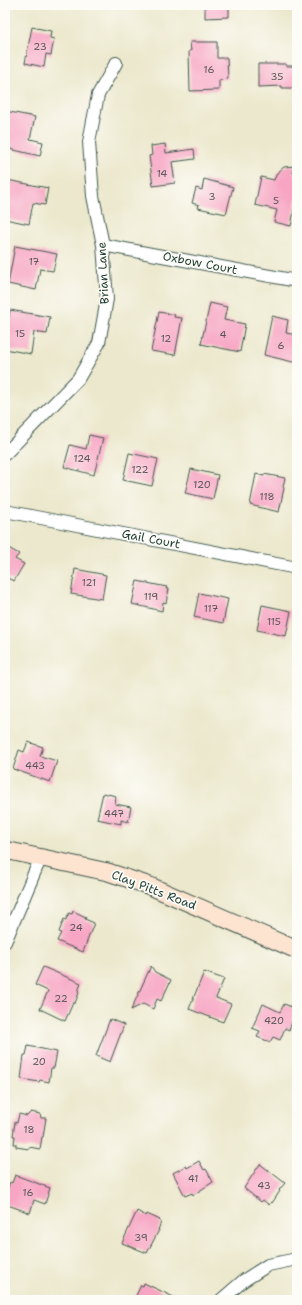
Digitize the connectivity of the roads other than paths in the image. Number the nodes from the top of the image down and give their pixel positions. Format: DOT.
graph roads {
  1 [pos="116,64"];
  2 [pos="104,245"];
  3 [pos="297,281"];
  4 [pos="5,454"];
  5 [pos="5,511"];
  6 [pos="297,568"];
  7 [pos="5,850"];
  8 [pos="40,857"];
  9 [pos="5,942"];
  10 [pos="297,950"];
  11 [pos="297,1259"];
  12 [pos="222,1300"];
  1 -- 2 [label="street, Brian Lane"];
  2 -- 3 [label="street, Oxbow Court"];
  2 -- 4 [label="street, Brian Lane"];
  5 -- 6 [label="street, Gail Court"];
  7 -- 8 [label="street, Clay Pitts Road"];
  8 -- 9 [label="street"];
  8 -- 10 [label="street, Clay Pitts Road"];
  11 -- 12 [label="street"];
}
